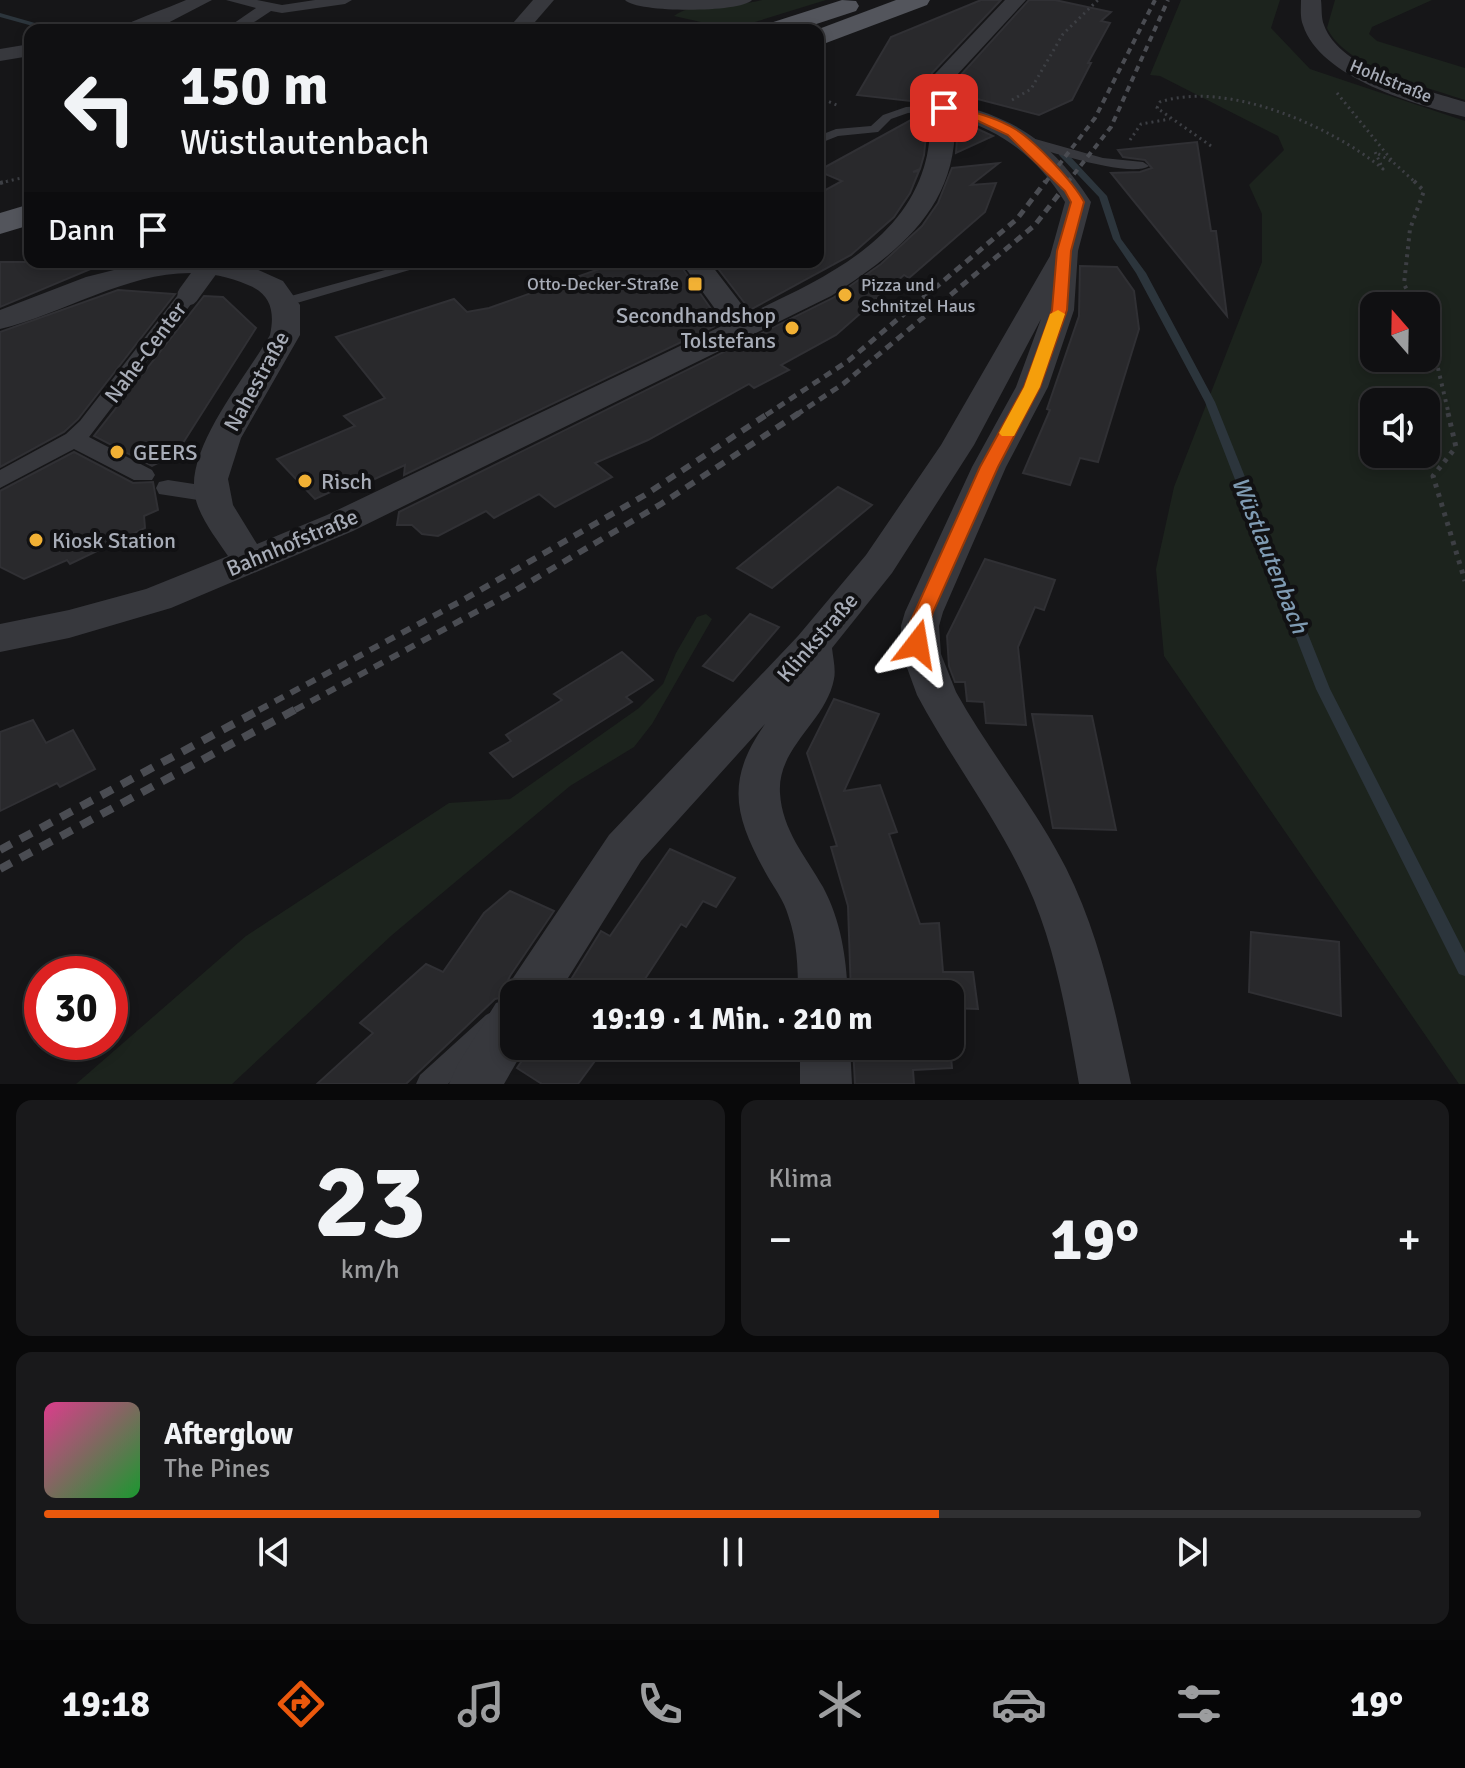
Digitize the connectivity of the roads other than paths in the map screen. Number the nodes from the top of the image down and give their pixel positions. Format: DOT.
graph roads {
  1 [pos="233,0"];
  2 [pos="345,0"];
  3 [pos="544,0"];
  4 [pos="635,0"];
  5 [pos="742,0"];
  6 [pos="863,0"];
  7 [pos="918,0"];
  8 [pos="1016,0"];
  9 [pos="1311,0"];
  10 [pos="195,1"];
  11 [pos="268,7"];
  12 [pos="146,24"];
  13 [pos="241,24"];
  14 [pos="522,24"];
  15 [pos="791,24"];
  16 [pos="824,36"];
  17 [pos="24,51"];
  18 [pos="0,55"];
  19 [pos="944,94"];
  20 [pos="1465,110"];
  21 [pos="824,138"];
  22 [pos="1019,138"];
  23 [pos="1143,166"];
  24 [pos="24,193"];
  25 [pos="0,200"];
  26 [pos="24,216"];
  27 [pos="0,224"];
  28 [pos="1064,251"];
  29 [pos="176,268"];
  30 [pos="208,268"];
  31 [pos="210,268"];
  32 [pos="408,268"];
  33 [pos="699,268"];
  34 [pos="285,302"];
  35 [pos="0,320"];
  36 [pos="745,329"];
  37 [pos="74,439"];
  38 [pos="143,475"];
  39 [pos="0,480"];
  40 [pos="168,488"];
  41 [pos="211,494"];
  42 [pos="250,560"];
  43 [pos="0,638"];
  44 [pos="812,646"];
  45 [pos="539,980"];
  46 [pos="823,980"];
  47 [pos="500,1020"];
  48 [pos="500,1043"];
  49 [pos="825,1060"];
  50 [pos="429,1084"];
  51 [pos="475,1084"];
  52 [pos="826,1084"];
  53 [pos="1105,1084"];
  1 -- 11 [label="street"];
  2 -- 11 [label="street"];
  3 -- 14 [label="street"];
  4 -- 5 [label="street"];
  6 -- 15 [label="main road"];
  7 -- 16 [label="main road"];
  8 -- 19 [label="street"];
  9 -- 20 [label="street, Hohlstraße"];
  10 -- 12 [label="street"];
  11 -- 13 [label="street"];
  17 -- 18 [label="street"];
  19 -- 21 [label="lane"];
  19 -- 22 [label="street"];
  19 -- 36 [label="street, Bahnhofstraße"];
  22 -- 23 [label="lane"];
  22 -- 28 [label="street"];
  24 -- 25 [label="main road"];
  26 -- 27 [label="main road"];
  28 -- 44 [label="street, Klinkstraße"];
  28 -- 53 [label="street"];
  29 -- 35 [label="street, Nahestraße"];
  30 -- 37 [label="street, Nahe-Center, bridge"];
  31 -- 34 [label="street, Nahestraße"];
  32 -- 34 [label="lane"];
  33 -- 36 [label="street"];
  34 -- 41 [label="street, Nahestraße"];
  36 -- 42 [label="street, Bahnhofstraße"];
  37 -- 38 [label="street"];
  37 -- 39 [label="street, Nahe-Center"];
  40 -- 41 [label="street"];
  41 -- 42 [label="street"];
  42 -- 43 [label="street, Bahnhofstraße"];
  44 -- 45 [label="street, Klinkstraße"];
  44 -- 46 [label="street"];
  47 -- 50 [label="lane"];
  48 -- 51 [label="street"];
  49 -- 52 [label="street"];
}
